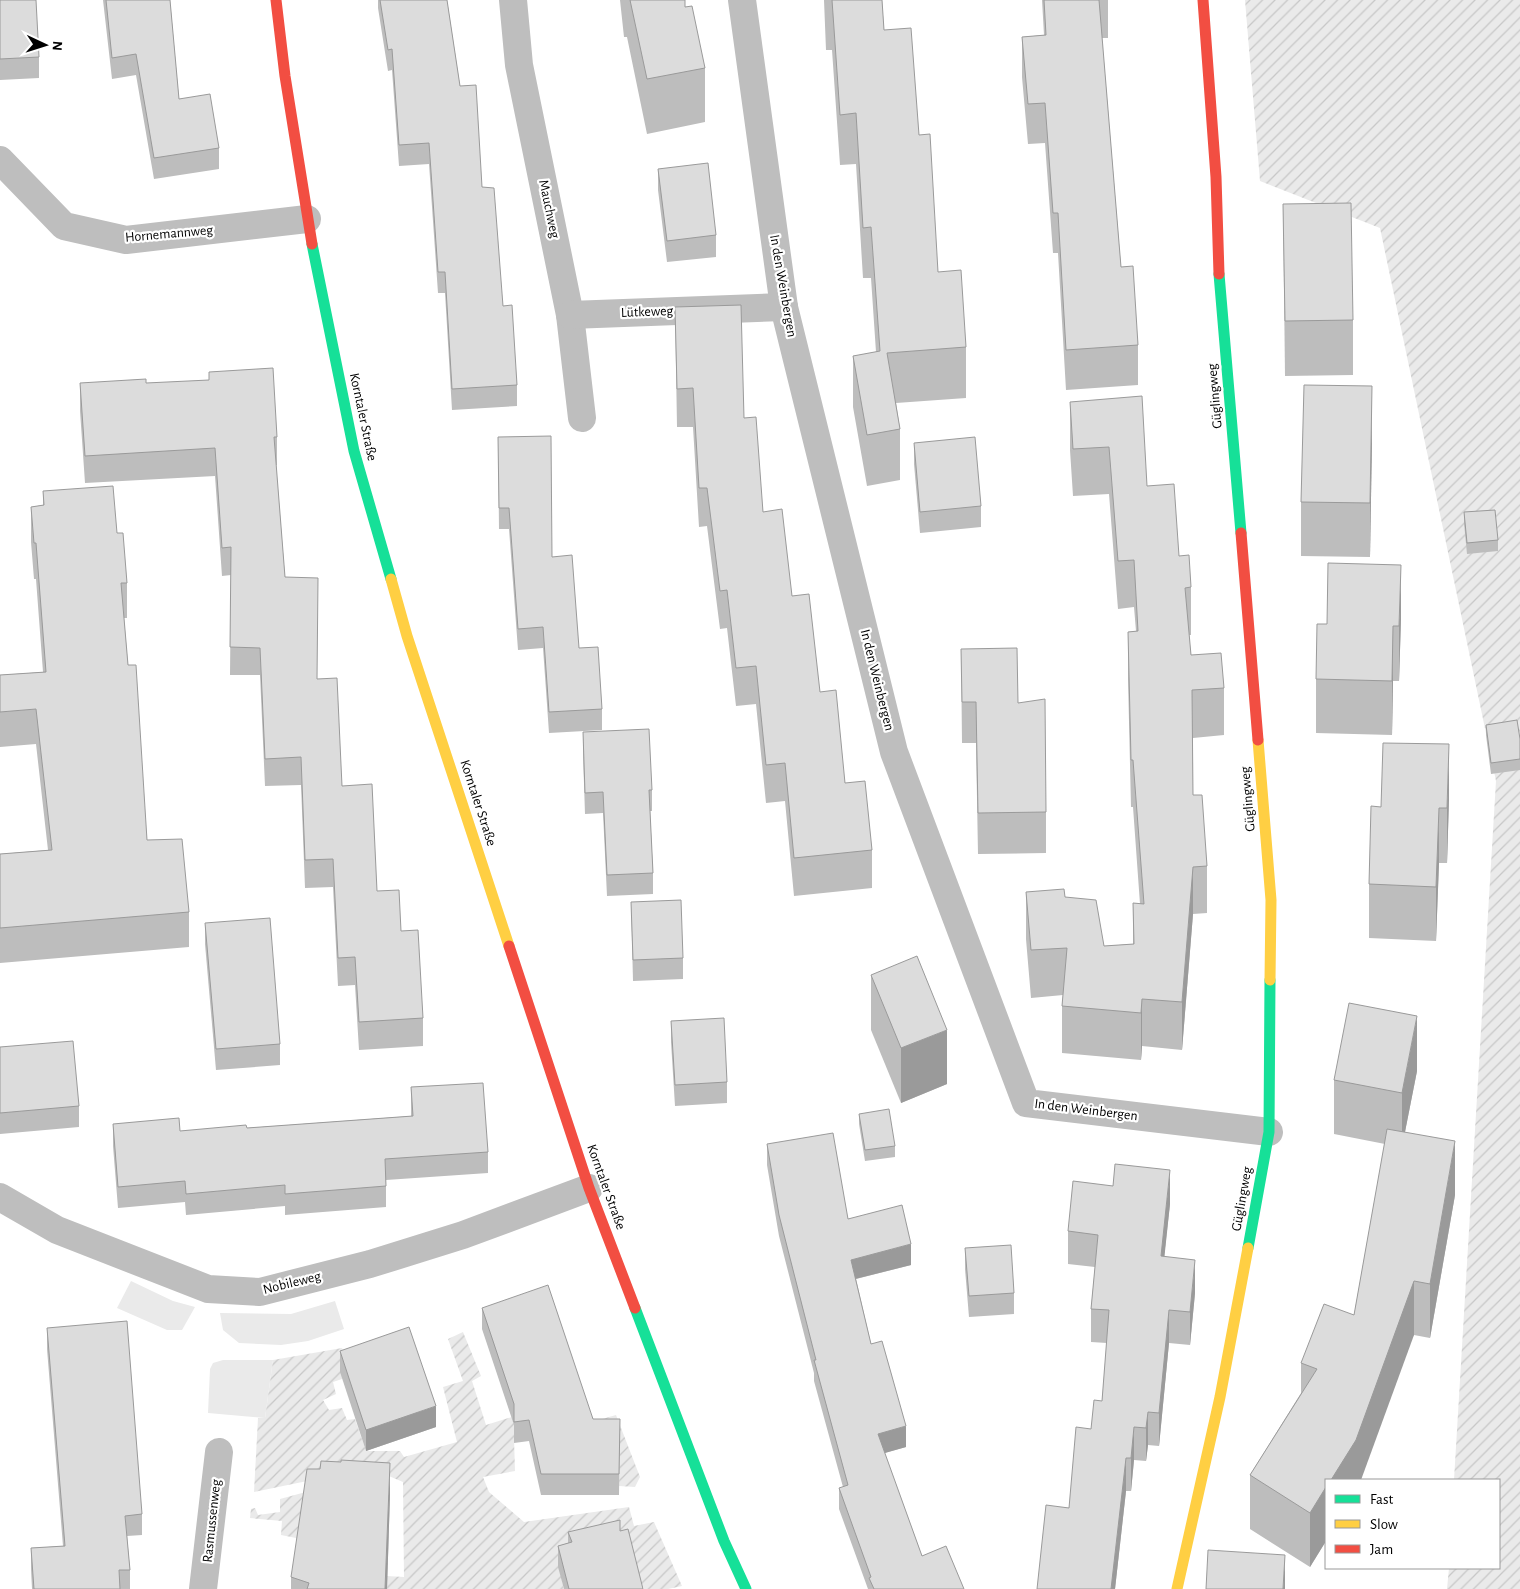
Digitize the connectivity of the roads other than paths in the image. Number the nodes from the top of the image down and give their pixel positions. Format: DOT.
graph roads {
  1 [pos="276,0"];
  2 [pos="513,0"];
  3 [pos="742,0"];
  4 [pos="1203,0"];
  5 [pos="0,160"];
  6 [pos="307,220"];
  7 [pos="784,307"];
  8 [pos="570,315"];
  9 [pos="582,418"];
  10 [pos="1269,1132"];
  11 [pos="589,1188"];
  12 [pos="0,1197"];
  13 [pos="219,1452"];
  14 [pos="204,1589"];
  15 [pos="746,1589"];
  16 [pos="1177,1589"];
  1 -- 6 [label="street, Korntaler Straße"];
  2 -- 8 [label="street, Mauchweg"];
  3 -- 7 [label="street, In den Weinbergen"];
  4 -- 10 [label="street, Güglingweg"];
  5 -- 6 [label="street, Hornemannweg"];
  6 -- 11 [label="street, Korntaler Straße"];
  7 -- 8 [label="street, Lütkeweg"];
  7 -- 10 [label="street, In den Weinbergen"];
  8 -- 9 [label="street, Mauchweg"];
  10 -- 16 [label="street, Güglingweg"];
  11 -- 12 [label="street, Nobileweg"];
  11 -- 15 [label="street, Korntaler Straße"];
  13 -- 14 [label="street, Rasmussenweg"];
}
